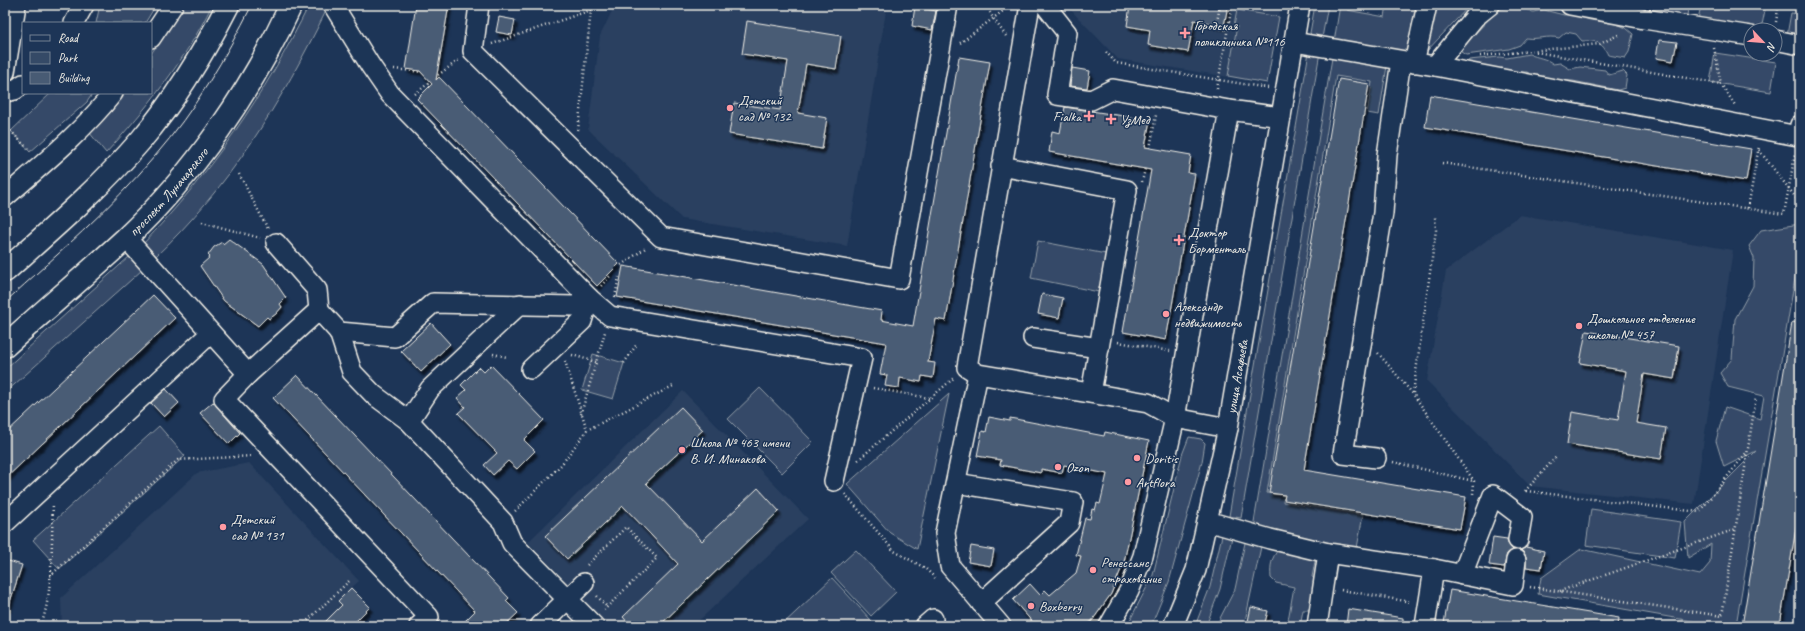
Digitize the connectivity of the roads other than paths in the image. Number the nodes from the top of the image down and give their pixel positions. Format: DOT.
graph roads {
  1 [pos="16,5"];
  2 [pos="84,5"];
  3 [pos="173,5"];
  4 [pos="228,5"];
  5 [pos="291,5"];
  6 [pos="334,5"];
  7 [pos="479,5"];
  8 [pos="948,5"];
  9 [pos="1030,5"];
  10 [pos="1045,5"];
  11 [pos="1300,5"];
  12 [pos="1427,5"];
  13 [pos="1490,5"];
  14 [pos="1570,5"];
  15 [pos="75,22"];
  16 [pos="1743,35"];
  17 [pos="152,36"];
  18 [pos="1783,36"];
  19 [pos="1294,42"];
  20 [pos="1800,46"];
  21 [pos="1408,62"];
  22 [pos="1435,66"];
  23 [pos="5,72"];
  24 [pos="22,85"];
  25 [pos="5,92"];
  26 [pos="112,94"];
  27 [pos="1222,109"];
  28 [pos="1281,117"];
  29 [pos="1799,130"];
  30 [pos="1001,166"];
  31 [pos="5,197"];
  32 [pos="126,238"];
  33 [pos="276,243"];
  34 [pos="5,271"];
  35 [pos="589,298"];
  36 [pos="520,304"];
  37 [pos="319,310"];
  38 [pos="339,332"];
  39 [pos="211,333"];
  40 [pos="1033,338"];
  41 [pos="1106,345"];
  42 [pos="5,346"];
  43 [pos="531,370"];
  44 [pos="972,370"];
  45 [pos="248,374"];
  46 [pos="1091,393"];
  47 [pos="1175,418"];
  48 [pos="409,421"];
  49 [pos="1228,428"];
  50 [pos="1376,458"];
  51 [pos="834,481"];
  52 [pos="956,483"];
  53 [pos="1207,521"];
  54 [pos="5,523"];
  55 [pos="1518,540"];
  56 [pos="1328,553"];
  57 [pos="1516,560"];
  58 [pos="1434,570"];
  59 [pos="1462,575"];
  60 [pos="584,583"];
  61 [pos="568,599"];
  62 [pos="980,604"];
  63 [pos="592,624"];
  64 [pos="419,626"];
  65 [pos="540,626"];
  66 [pos="1001,626"];
  67 [pos="1109,626"];
  68 [pos="1173,626"];
  69 [pos="1317,626"];
  70 [pos="1425,626"];
  1 -- 23 [label="street"];
  2 -- 15 [label="street"];
  3 -- 17 [label="street"];
  4 -- 34 [label="main road"];
  5 -- 32 [label="main road, проспект Луначарского"];
  6 -- 35 [label="street"];
  7 -- 8 [label="street"];
  9 -- 30 [label="street"];
  10 -- 27 [label="street"];
  11 -- 19 [label="street, улица Асафьева"];
  12 -- 21 [label="street"];
  13 -- 22 [label="street"];
  14 -- 16 [label="street"];
  18 -- 20 [label="street"];
  19 -- 21 [label="street"];
  19 -- 28 [label="street, улица Асафьева"];
  21 -- 22 [label="street"];
  21 -- 50 [label="street"];
  22 -- 29 [label="street"];
  24 -- 25 [label="street"];
  26 -- 31 [label="street"];
  27 -- 28 [label="street"];
  27 -- 47 [label="street"];
  28 -- 49 [label="street, улица Асафьева"];
  30 -- 41 [label="street"];
  30 -- 44 [label="street"];
  32 -- 39 [label="street"];
  32 -- 42 [label="main road, проспект Луначарского"];
  33 -- 37 [label="street"];
  35 -- 36 [label="street"];
  35 -- 43 [label="street"];
  35 -- 51 [label="street"];
  36 -- 38 [label="street"];
  36 -- 48 [label="street"];
  37 -- 38 [label="street"];
  37 -- 45 [label="street"];
  38 -- 48 [label="street"];
  39 -- 45 [label="street"];
  39 -- 54 [label="street"];
  40 -- 41 [label="street"];
  41 -- 46 [label="street"];
  44 -- 46 [label="street"];
  44 -- 52 [label="street"];
  45 -- 64 [label="street"];
  46 -- 47 [label="street"];
  47 -- 49 [label="street"];
  47 -- 67 [label="street"];
  48 -- 61 [label="street"];
  49 -- 53 [label="street, улица Асафьева"];
  52 -- 62 [label="street"];
  52 -- 62 [label="street"];
  53 -- 56 [label="street"];
  53 -- 68 [label="street, улица Асафьева"];
  55 -- 59 [label="street"];
  56 -- 58 [label="street"];
  56 -- 69 [label="street"];
  57 -- 59 [label="street"];
  58 -- 59 [label="street"];
  58 -- 70 [label="street"];
  60 -- 61 [label="street"];
  61 -- 63 [label="street"];
  61 -- 65 [label="street"];
  62 -- 66 [label="street"];
}
